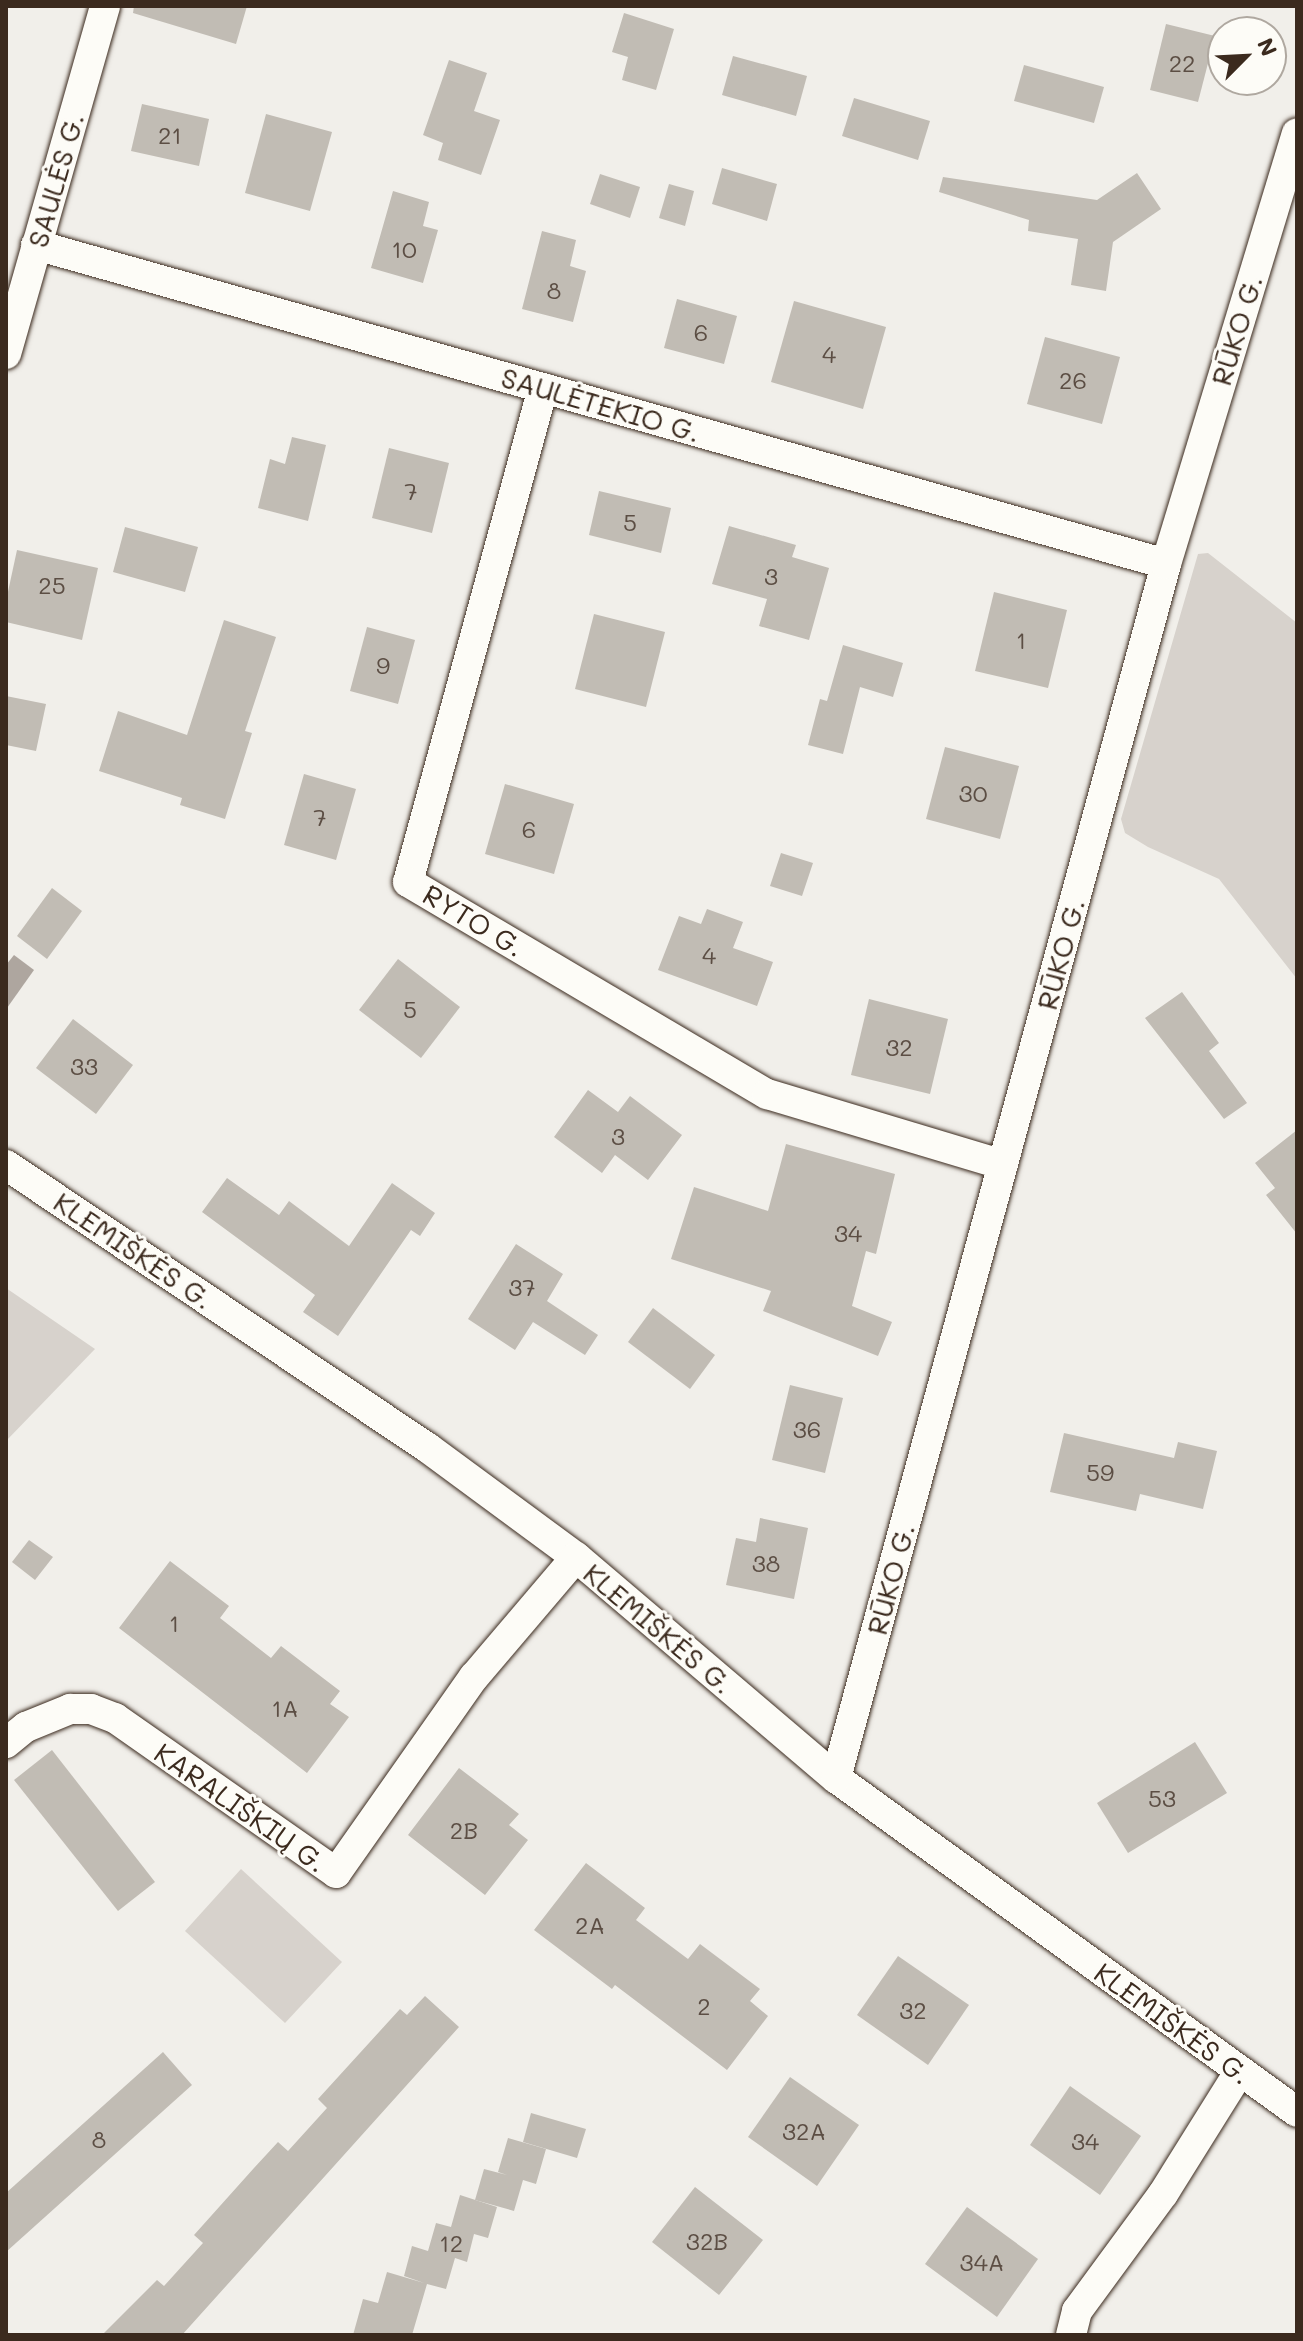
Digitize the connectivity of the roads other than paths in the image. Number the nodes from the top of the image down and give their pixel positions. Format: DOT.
graph roads {
  1 [pos="105,6"];
  2 [pos="1297,133"];
  3 [pos="36,245"];
  4 [pos="6,354"];
  5 [pos="543,388"];
  6 [pos="1166,564"];
  7 [pos="6,1165"];
  8 [pos="1003,1165"];
  9 [pos="576,1557"];
  10 [pos="6,1743"];
  11 [pos="836,1778"];
  12 [pos="1240,2071"];
  13 [pos="1297,2112"];
  14 [pos="1071,2335"];
  1 -- 3 [label="street, SAULĖS G."];
  2 -- 6 [label="street, RŪKO G."];
  3 -- 4 [label="street, SAULĖS G."];
  3 -- 5 [label="street, SAULĖTEKIO G."];
  5 -- 6 [label="street, SAULĖTEKIO G."];
  5 -- 8 [label="street, RYTO G."];
  6 -- 8 [label="street, RŪKO G."];
  7 -- 9 [label="street, KLEMIŠKĖS G."];
  8 -- 11 [label="street, RŪKO G."];
  9 -- 10 [label="street, KARALIŠKIŲ G."];
  9 -- 11 [label="street, KLEMIŠKĖS G."];
  11 -- 12 [label="street, KLEMIŠKĖS G."];
  12 -- 13 [label="street, KLEMIŠKĖS G."];
  12 -- 14 [label="street"];
}
